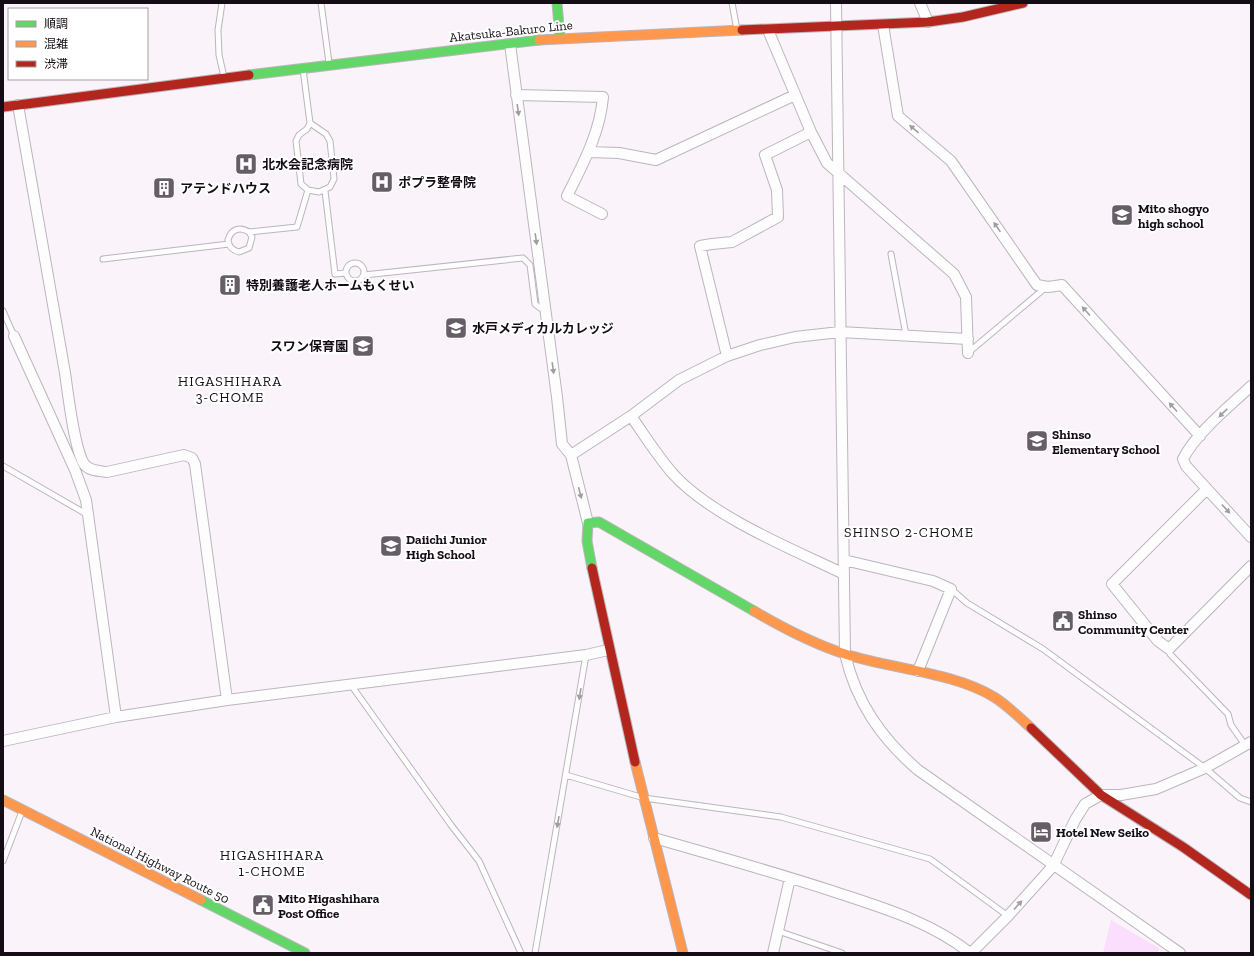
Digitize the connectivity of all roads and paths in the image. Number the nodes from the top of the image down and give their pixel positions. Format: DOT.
graph roads {
  1 [pos="222,3"];
  2 [pos="321,3"];
  3 [pos="557,3"];
  4 [pos="732,3"];
  5 [pos="836,3"];
  6 [pos="920,3"];
  7 [pos="1023,3"];
  8 [pos="928,22"];
  9 [pos="883,25"];
  10 [pos="836,26"];
  11 [pos="768,30"];
  12 [pos="737,31"];
  13 [pos="560,38"];
  14 [pos="510,44"];
  15 [pos="329,64"];
  16 [pos="303,68"];
  17 [pos="224,78"];
  18 [pos="516,95"];
  19 [pos="795,96"];
  20 [pos="18,105"];
  21 [pos="3,107"];
  22 [pos="310,123"];
  23 [pos="811,132"];
  24 [pos="589,152"];
  25 [pos="838,172"];
  26 [pos="308,190"];
  27 [pos="325,191"];
  28 [pos="602,214"];
  29 [pos="249,232"];
  30 [pos="229,244"];
  31 [pos="891,254"];
  32 [pos="103,259"];
  33 [pos="346,273"];
  34 [pos="364,275"];
  35 [pos="1047,286"];
  36 [pos="546,308"];
  37 [pos="3,311"];
  38 [pos="840,332"];
  39 [pos="14,336"];
  40 [pos="906,336"];
  41 [pos="968,340"];
  42 [pos="968,353"];
  43 [pos="727,356"];
  44 [pos="1251,386"];
  45 [pos="631,416"];
  46 [pos="1200,436"];
  47 [pos="571,455"];
  48 [pos="3,466"];
  49 [pos="1207,489"];
  50 [pos="89,516"];
  51 [pos="588,523"];
  52 [pos="1251,537"];
  53 [pos="844,560"];
  54 [pos="1251,566"];
  55 [pos="844,574"];
  56 [pos="951,589"];
  57 [pos="1169,649"];
  58 [pos="608,650"];
  59 [pos="845,654"];
  60 [pos="586,655"];
  61 [pos="918,671"];
  62 [pos="351,685"];
  63 [pos="227,700"];
  64 [pos="116,717"];
  65 [pos="3,741"];
  66 [pos="1248,744"];
  67 [pos="1205,768"];
  68 [pos="566,775"];
  69 [pos="1101,795"];
  70 [pos="644,798"];
  71 [pos="3,800"];
  72 [pos="1251,802"];
  73 [pos="23,809"];
  74 [pos="654,838"];
  75 [pos="3,861"];
  76 [pos="1053,866"];
  77 [pos="790,878"];
  78 [pos="1251,895"];
  79 [pos="1008,916"];
  80 [pos="778,931"];
  81 [pos="305,953"];
  82 [pos="522,953"];
  83 [pos="535,953"];
  84 [pos="683,953"];
  85 [pos="772,953"];
  86 [pos="842,953"];
  87 [pos="971,953"];
  88 [pos="1180,953"];
  1 -- 17 [label="lane"];
  2 -- 15 [label="lane"];
  3 -- 13 [label="main road"];
  4 -- 12 [label="lane"];
  5 -- 10 [label="street"];
  6 -- 8 [label="street"];
  7 -- 8 [label="main road, Akatsuka-Bakuro Line"];
  8 -- 9 [label="main road, Akatsuka-Bakuro Line"];
  9 -- 10 [label="main road, Akatsuka-Bakuro Line"];
  35 -- 9 [label="street, one-way"];
  10 -- 11 [label="main road, Akatsuka-Bakuro Line"];
  10 -- 25 [label="street"];
  11 -- 12 [label="main road, Akatsuka-Bakuro Line"];
  11 -- 19 [label="street"];
  12 -- 13 [label="main road, Akatsuka-Bakuro Line"];
  13 -- 14 [label="main road, Akatsuka-Bakuro Line"];
  14 -- 15 [label="main road, Akatsuka-Bakuro Line"];
  14 -- 18 [label="street"];
  15 -- 16 [label="main road, Akatsuka-Bakuro Line"];
  16 -- 17 [label="main road, Akatsuka-Bakuro Line"];
  16 -- 22 [label="lane"];
  17 -- 20 [label="main road, Akatsuka-Bakuro Line"];
  18 -- 24 [label="street"];
  18 -- 36 [label="street, one-way"];
  19 -- 23 [label="street"];
  19 -- 24 [label="street"];
  20 -- 21 [label="main road, Akatsuka-Bakuro Line"];
  20 -- 63 [label="street"];
  22 -- 26 [label="lane"];
  22 -- 27 [label="lane"];
  23 -- 25 [label="street"];
  23 -- 43 [label="street"];
  24 -- 28 [label="street"];
  25 -- 38 [label="street"];
  25 -- 41 [label="street"];
  26 -- 27 [label="lane"];
  26 -- 29 [label="lane"];
  27 -- 33 [label="lane"];
  29 -- 30 [label="lane"];
  29 -- 30 [label="lane"];
  30 -- 32 [label="lane"];
  31 -- 40 [label="lane"];
  33 -- 34 [label="lane"];
  33 -- 34 [label="lane"];
  34 -- 36 [label="lane"];
  35 -- 42 [label="lane"];
  46 -- 35 [label="street, one-way"];
  36 -- 47 [label="street, one-way"];
  37 -- 39 [label="lane"];
  38 -- 40 [label="street"];
  38 -- 43 [label="street"];
  38 -- 53 [label="street"];
  39 -- 50 [label="street"];
  40 -- 41 [label="street"];
  41 -- 42 [label="street"];
  43 -- 45 [label="street"];
  44 -- 46 [label="street, one-way"];
  45 -- 47 [label="street"];
  45 -- 55 [label="street"];
  46 -- 49 [label="street"];
  47 -- 51 [label="street, one-way"];
  48 -- 50 [label="lane"];
  49 -- 52 [label="street, one-way"];
  49 -- 57 [label="street"];
  50 -- 64 [label="street"];
  51 -- 58 [label="main road"];
  51 -- 59 [label="main road"];
  53 -- 55 [label="street"];
  53 -- 56 [label="street"];
  54 -- 57 [label="street"];
  55 -- 59 [label="street"];
  56 -- 61 [label="street"];
  56 -- 67 [label="lane"];
  57 -- 66 [label="lane"];
  58 -- 60 [label="street"];
  58 -- 70 [label="main road"];
  59 -- 61 [label="main road"];
  59 -- 76 [label="street"];
  60 -- 62 [label="street"];
  60 -- 68 [label="lane, one-way"];
  61 -- 69 [label="main road"];
  62 -- 63 [label="street"];
  62 -- 82 [label="lane"];
  63 -- 64 [label="street"];
  64 -- 65 [label="street"];
  66 -- 67 [label="street"];
  67 -- 69 [label="street"];
  67 -- 72 [label="lane"];
  68 -- 70 [label="lane"];
  68 -- 83 [label="lane, one-way"];
  69 -- 76 [label="street"];
  69 -- 78 [label="main road"];
  70 -- 74 [label="main road"];
  70 -- 79 [label="lane"];
  71 -- 73 [label="main road, National Highway Route 50"];
  73 -- 75 [label="lane"];
  73 -- 81 [label="main road, National Highway Route 50"];
  74 -- 77 [label="street"];
  74 -- 84 [label="main road"];
  79 -- 76 [label="street, one-way"];
  76 -- 88 [label="street"];
  77 -- 80 [label="street"];
  77 -- 87 [label="street"];
  79 -- 87 [label="street"];
  80 -- 85 [label="street"];
  80 -- 86 [label="lane"];
}
